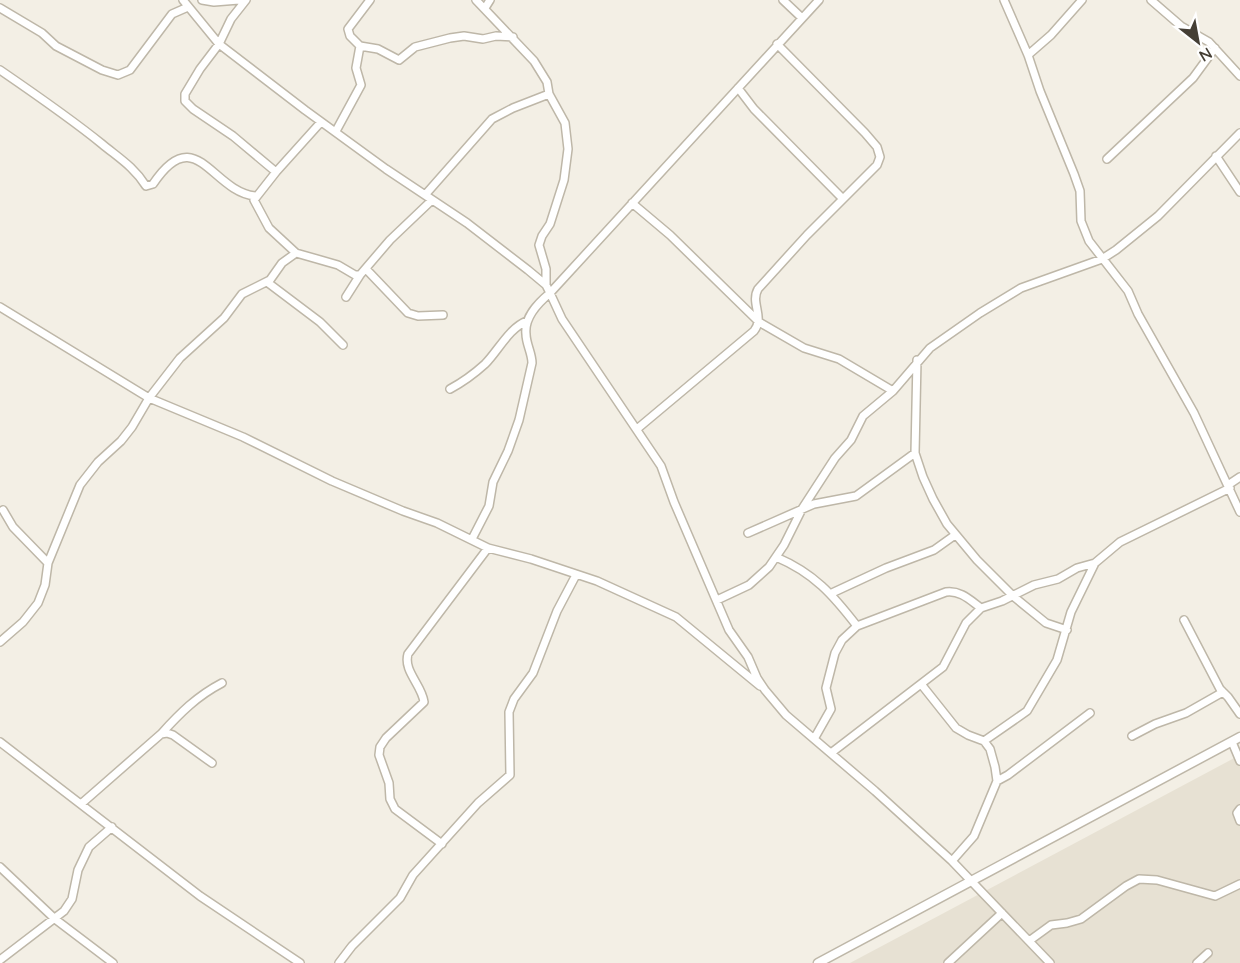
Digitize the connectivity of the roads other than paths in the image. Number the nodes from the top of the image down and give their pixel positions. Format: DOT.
graph roads {
  1 [pos="5,0"];
  2 [pos="183,0"];
  3 [pos="202,0"];
  4 [pos="238,0"];
  5 [pos="246,0"];
  6 [pos="370,0"];
  7 [pos="476,0"];
  8 [pos="490,0"];
  9 [pos="783,0"];
  10 [pos="819,0"];
  11 [pos="1004,0"];
  12 [pos="1082,0"];
  13 [pos="1151,0"];
  14 [pos="0,6"];
  15 [pos="188,7"];
  16 [pos="485,8"];
  17 [pos="802,18"];
  18 [pos="513,37"];
  19 [pos="219,44"];
  20 [pos="777,44"];
  21 [pos="360,46"];
  22 [pos="1215,48"];
  23 [pos="1029,55"];
  24 [pos="0,70"];
  25 [pos="1240,76"];
  26 [pos="738,88"];
  27 [pos="549,94"];
  28 [pos="321,122"];
  29 [pos="336,130"];
  30 [pos="1240,133"];
  31 [pos="1216,156"];
  32 [pos="1107,159"];
  33 [pos="276,172"];
  34 [pos="1240,192"];
  35 [pos="425,195"];
  36 [pos="255,196"];
  37 [pos="842,198"];
  38 [pos="432,200"];
  39 [pos="632,203"];
  40 [pos="296,253"];
  41 [pos="1102,259"];
  42 [pos="366,269"];
  43 [pos="360,275"];
  44 [pos="267,282"];
  45 [pos="546,285"];
  46 [pos="550,292"];
  47 [pos="346,297"];
  48 [pos="0,306"];
  49 [pos="443,315"];
  50 [pos="527,321"];
  51 [pos="759,322"];
  52 [pos="343,345"];
  53 [pos="918,360"];
  54 [pos="450,389"];
  55 [pos="893,391"];
  56 [pos="149,398"];
  57 [pos="637,429"];
  58 [pos="915,453"];
  59 [pos="1240,477"];
  60 [pos="1229,487"];
  61 [pos="802,509"];
  62 [pos="3,510"];
  63 [pos="1240,512"];
  64 [pos="748,533"];
  65 [pos="955,534"];
  66 [pos="472,539"];
  67 [pos="488,548"];
  68 [pos="776,557"];
  69 [pos="48,563"];
  70 [pos="1095,563"];
  71 [pos="576,575"];
  72 [pos="832,593"];
  73 [pos="1013,596"];
  74 [pos="717,600"];
  75 [pos="981,608"];
  76 [pos="1184,620"];
  77 [pos="857,626"];
  78 [pos="1067,630"];
  79 [pos="0,642"];
  80 [pos="222,683"];
  81 [pos="921,684"];
  82 [pos="765,690"];
  83 [pos="1223,692"];
  84 [pos="1090,713"];
  85 [pos="1240,714"];
  86 [pos="161,734"];
  87 [pos="1132,736"];
  88 [pos="814,739"];
  89 [pos="1236,739"];
  90 [pos="984,741"];
  91 [pos="0,742"];
  92 [pos="831,753"];
  93 [pos="1240,760"];
  94 [pos="212,763"];
  95 [pos="997,781"];
  96 [pos="81,804"];
  97 [pos="1240,809"];
  98 [pos="1240,821"];
  99 [pos="112,827"];
  100 [pos="442,844"];
  101 [pos="952,861"];
  102 [pos="0,867"];
  103 [pos="970,881"];
  104 [pos="1240,884"];
  105 [pos="1002,914"];
  106 [pos="55,919"];
  107 [pos="1029,941"];
  108 [pos="1208,952"];
  109 [pos="0,960"];
  110 [pos="113,963"];
  111 [pos="300,963"];
  112 [pos="339,963"];
  113 [pos="818,963"];
  114 [pos="948,963"];
  115 [pos="1050,963"];
  116 [pos="1197,963"];
  1 -- 14 [label="street"];
  2 -- 15 [label="street"];
  3 -- 4 [label="street"];
  5 -- 19 [label="street"];
  6 -- 21 [label="street"];
  7 -- 16 [label="street"];
  8 -- 16 [label="street"];
  9 -- 17 [label="street"];
  10 -- 17 [label="street"];
  11 -- 23 [label="street"];
  12 -- 23 [label="street"];
  13 -- 22 [label="street"];
  14 -- 15 [label="street"];
  15 -- 19 [label="street"];
  16 -- 18 [label="street"];
  17 -- 20 [label="street"];
  18 -- 21 [label="street"];
  18 -- 27 [label="street"];
  19 -- 28 [label="street"];
  19 -- 33 [label="street"];
  20 -- 26 [label="street"];
  20 -- 37 [label="street"];
  21 -- 29 [label="street"];
  22 -- 25 [label="street"];
  22 -- 32 [label="street"];
  23 -- 41 [label="street"];
  24 -- 36 [label="street"];
  26 -- 37 [label="street"];
  26 -- 39 [label="street"];
  27 -- 35 [label="street"];
  27 -- 45 [label="street"];
  28 -- 29 [label="street"];
  28 -- 33 [label="street"];
  29 -- 35 [label="street"];
  30 -- 31 [label="street"];
  31 -- 34 [label="street"];
  31 -- 41 [label="street"];
  33 -- 36 [label="street"];
  35 -- 38 [label="street"];
  36 -- 40 [label="street"];
  37 -- 51 [label="street"];
  38 -- 42 [label="street"];
  38 -- 45 [label="street"];
  39 -- 46 [label="street"];
  39 -- 51 [label="street"];
  40 -- 43 [label="street"];
  40 -- 44 [label="street"];
  41 -- 53 [label="street"];
  41 -- 60 [label="street"];
  42 -- 43 [label="street"];
  42 -- 49 [label="street"];
  43 -- 47 [label="street"];
  44 -- 52 [label="street"];
  44 -- 56 [label="street"];
  45 -- 46 [label="street"];
  46 -- 50 [label="street"];
  46 -- 57 [label="street"];
  48 -- 56 [label="street"];
  50 -- 54 [label="street"];
  50 -- 66 [label="street"];
  51 -- 55 [label="street"];
  51 -- 57 [label="street"];
  53 -- 55 [label="street"];
  53 -- 58 [label="street"];
  55 -- 61 [label="street"];
  56 -- 66 [label="street"];
  56 -- 69 [label="street"];
  57 -- 74 [label="street"];
  58 -- 61 [label="street"];
  58 -- 65 [label="street"];
  59 -- 60 [label="street"];
  60 -- 63 [label="street"];
  60 -- 70 [label="street"];
  61 -- 64 [label="street"];
  61 -- 68 [label="street"];
  62 -- 69 [label="street"];
  65 -- 72 [label="street"];
  65 -- 73 [label="street"];
  66 -- 67 [label="street"];
  67 -- 71 [label="street"];
  67 -- 100 [label="street"];
  68 -- 72 [label="street"];
  68 -- 74 [label="street"];
  69 -- 79 [label="street"];
  70 -- 73 [label="street"];
  70 -- 78 [label="street"];
  71 -- 82 [label="street"];
  71 -- 100 [label="street"];
  72 -- 77 [label="street"];
  73 -- 75 [label="street"];
  73 -- 78 [label="street"];
  74 -- 82 [label="street"];
  75 -- 77 [label="street"];
  75 -- 81 [label="street"];
  76 -- 83 [label="street"];
  77 -- 88 [label="street"];
  78 -- 90 [label="street"];
  80 -- 86 [label="street"];
  81 -- 90 [label="street"];
  81 -- 92 [label="street"];
  82 -- 88 [label="street"];
  83 -- 85 [label="street"];
  83 -- 87 [label="street"];
  84 -- 95 [label="street"];
  86 -- 94 [label="street"];
  86 -- 96 [label="street"];
  88 -- 92 [label="street"];
  89 -- 93 [label="street"];
  89 -- 103 [label="street"];
  90 -- 95 [label="street"];
  91 -- 96 [label="street"];
  92 -- 101 [label="street"];
  95 -- 101 [label="street"];
  96 -- 99 [label="street"];
  97 -- 98 [label="street"];
  99 -- 106 [label="street"];
  99 -- 111 [label="street"];
  100 -- 112 [label="street"];
  101 -- 103 [label="street"];
  102 -- 106 [label="street"];
  103 -- 105 [label="street"];
  103 -- 113 [label="street"];
  104 -- 107 [label="street"];
  105 -- 107 [label="street"];
  105 -- 114 [label="street"];
  106 -- 109 [label="street"];
  106 -- 110 [label="street"];
  107 -- 115 [label="street"];
  108 -- 116 [label="street"];
}
